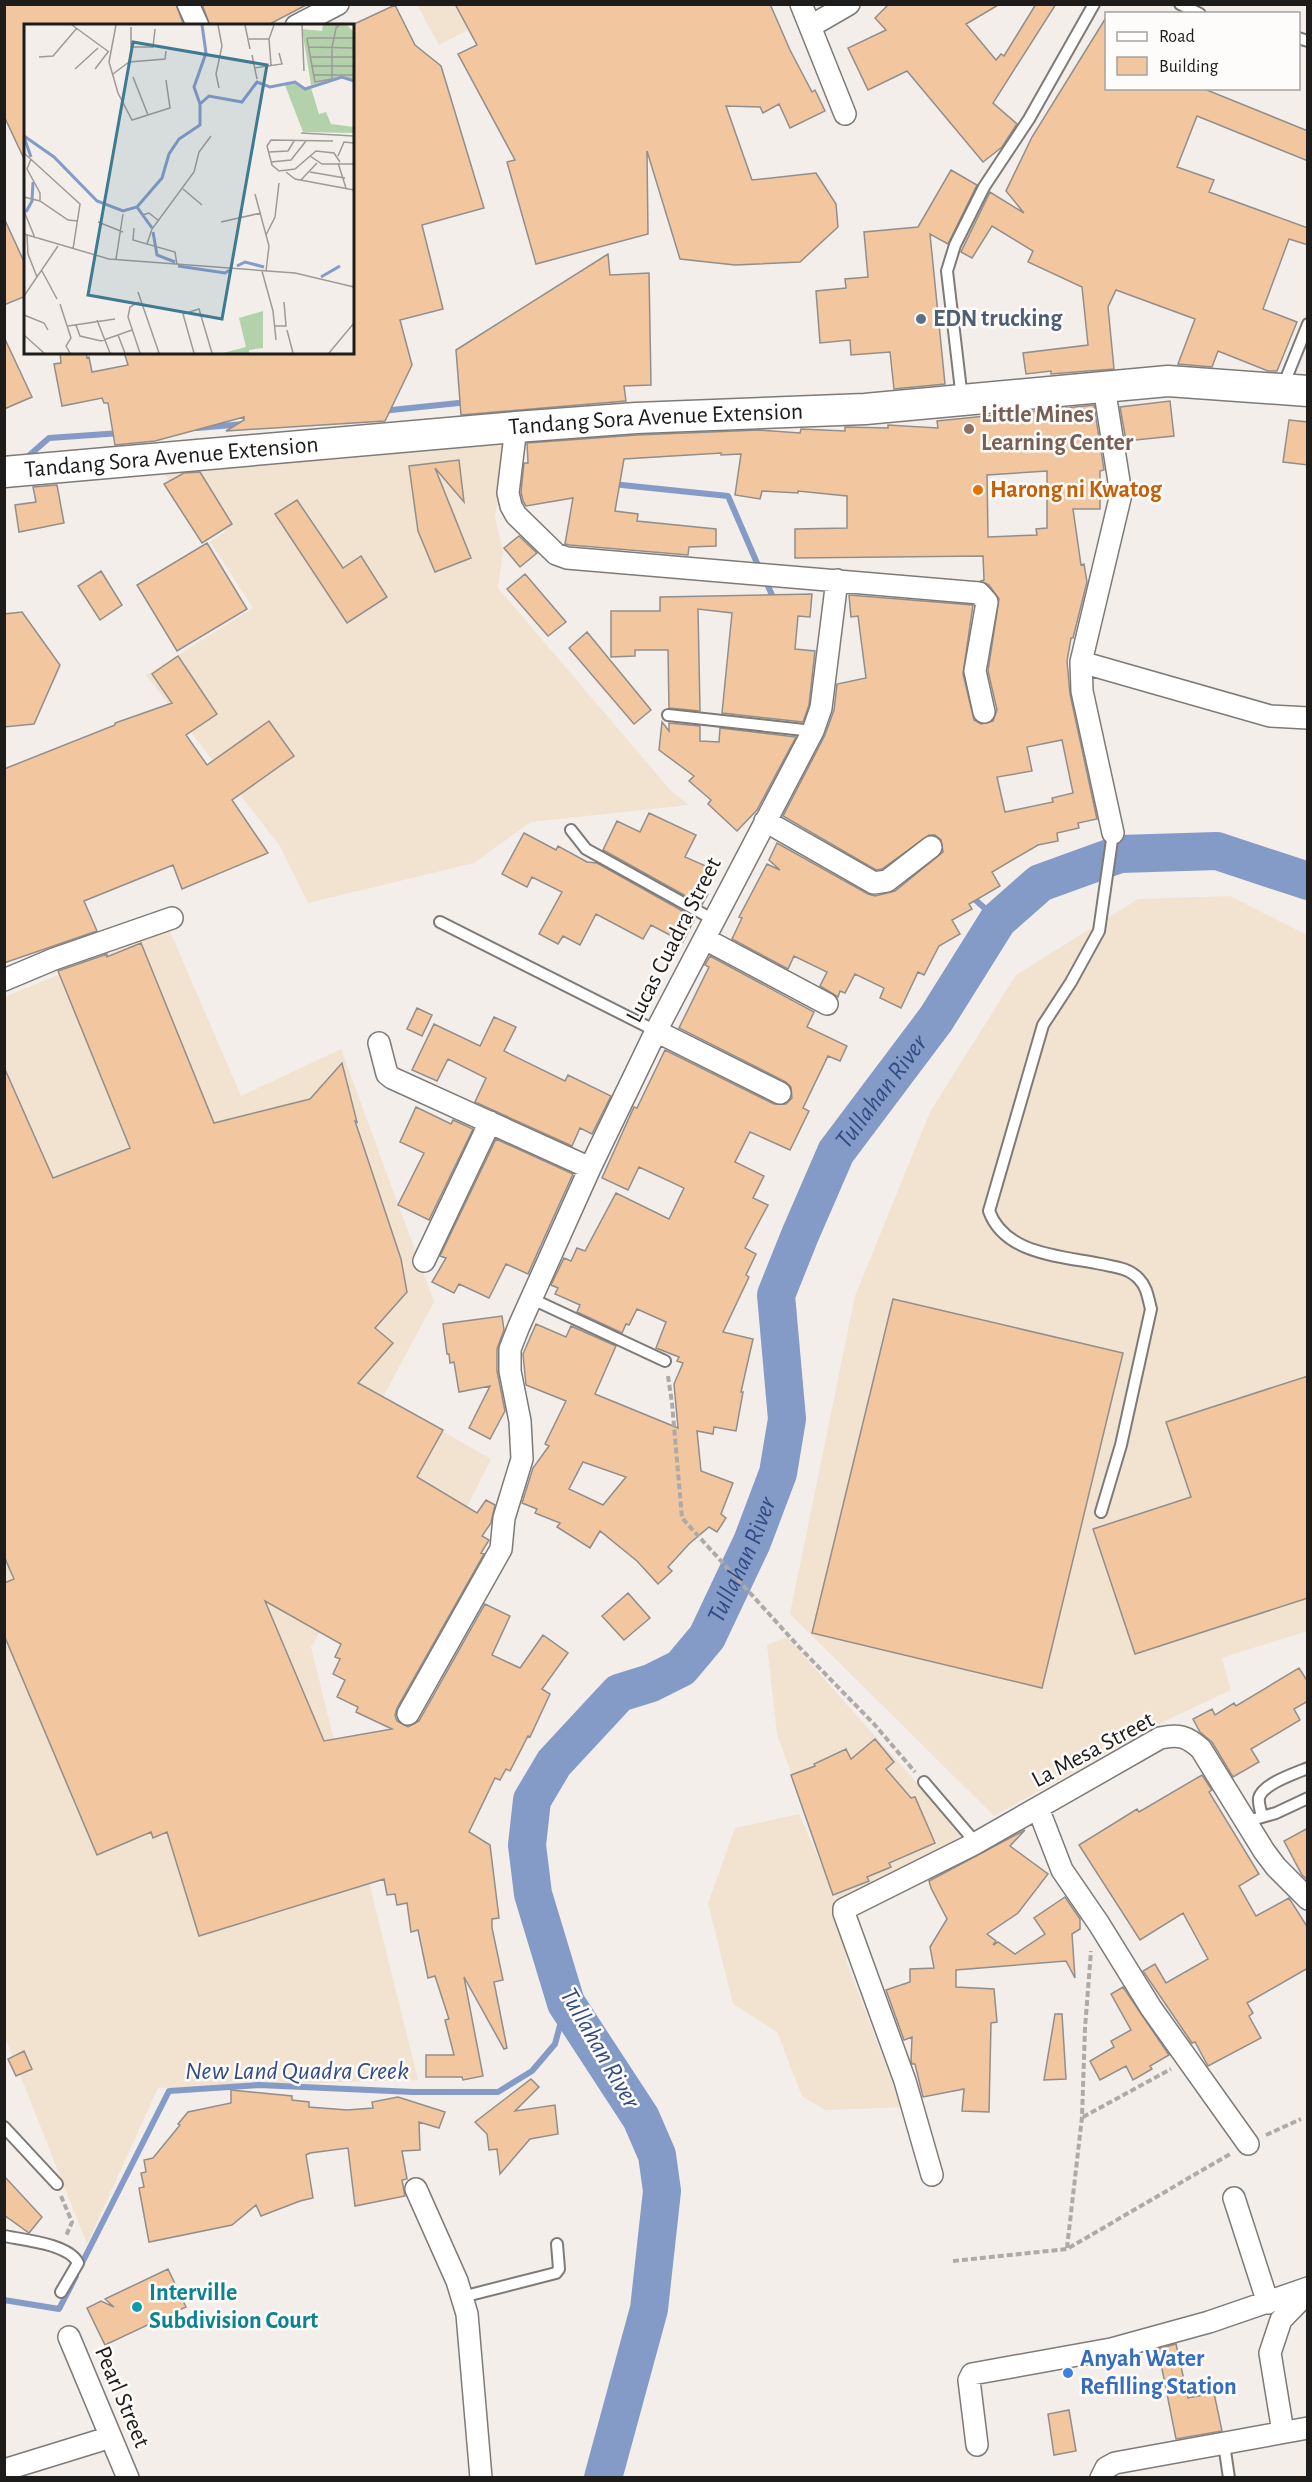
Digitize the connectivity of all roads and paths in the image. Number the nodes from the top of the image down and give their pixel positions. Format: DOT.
graph roads {
  1 [pos="188,4"];
  2 [pos="338,4"];
  3 [pos="801,4"];
  4 [pos="849,4"];
  5 [pos="1094,4"];
  6 [pos="1180,4"];
  7 [pos="1196,12"];
  8 [pos="197,24"];
  9 [pos="300,24"];
  10 [pos="811,26"];
  11 [pos="845,114"];
  12 [pos="1308,324"];
  13 [pos="1104,387"];
  14 [pos="1295,390"];
  15 [pos="962,399"];
  16 [pos="516,427"];
  17 [pos="4,472"];
  18 [pos="837,580"];
  19 [pos="1081,662"];
  20 [pos="984,712"];
  21 [pos="668,715"];
  22 [pos="1308,718"];
  23 [pos="813,731"];
  24 [pos="765,821"];
  25 [pos="571,830"];
  26 [pos="1113,833"];
  27 [pos="931,848"];
  28 [pos="172,918"];
  29 [pos="440,922"];
  30 [pos="709,929"];
  31 [pos="4,980"];
  32 [pos="827,1004"];
  33 [pos="656,1031"];
  34 [pos="380,1043"];
  35 [pos="780,1093"];
  36 [pos="490,1122"];
  37 [pos="590,1168"];
  38 [pos="424,1262"];
  39 [pos="530,1298"];
  40 [pos="665,1360"];
  41 [pos="1101,1512"];
  42 [pos="408,1714"];
  43 [pos="1308,1768"];
  44 [pos="924,1782"];
  45 [pos="1308,1798"];
  46 [pos="1038,1808"];
  47 [pos="1254,1819"];
  48 [pos="976,1843"];
  49 [pos="1308,1899"];
  50 [pos="1099,1924"];
  51 [pos="1188,2060"];
  52 [pos="1082,2117"];
  53 [pos="1301,2119"];
  54 [pos="4,2127"];
  55 [pos="1248,2144"];
  56 [pos="932,2175"];
  57 [pos="57,2184"];
  58 [pos="416,2189"];
  59 [pos="1234,2198"];
  60 [pos="4,2236"];
  61 [pos="557,2244"];
  62 [pos="60,2248"];
  63 [pos="1067,2249"];
  64 [pos="953,2261"];
  65 [pos="1308,2290"];
  66 [pos="61,2292"];
  67 [pos="462,2297"];
  68 [pos="1268,2303"];
  69 [pos="69,2337"];
  70 [pos="1308,2428"];
  71 [pos="1283,2433"];
  72 [pos="111,2438"];
  73 [pos="1224,2444"];
  74 [pos="977,2445"];
  75 [pos="4,2470"];
  76 [pos="128,2478"];
  77 [pos="481,2478"];
  78 [pos="1101,2478"];
  79 [pos="1229,2478"];
  1 -- 8 [label="street"];
  2 -- 9 [label="street"];
  3 -- 10 [label="street"];
  4 -- 10 [label="street"];
  5 -- 15 [label="lane"];
  6 -- 7 [label="lane"];
  10 -- 11 [label="street"];
  12 -- 14 [label="lane"];
  13 -- 14 [label="main road, Tandang Sora Avenue Extension"];
  13 -- 15 [label="main road, Tandang Sora Avenue Extension"];
  13 -- 19 [label="street"];
  15 -- 16 [label="main road, Tandang Sora Avenue Extension"];
  16 -- 17 [label="main road, Tandang Sora Avenue Extension"];
  16 -- 18 [label="street"];
  18 -- 20 [label="street"];
  18 -- 23 [label="street, Lucas Cuadra Street"];
  19 -- 22 [label="street"];
  19 -- 26 [label="street"];
  21 -- 23 [label="lane"];
  23 -- 24 [label="street, Lucas Cuadra Street"];
  24 -- 27 [label="street"];
  24 -- 30 [label="street, Lucas Cuadra Street"];
  25 -- 30 [label="lane"];
  26 -- 41 [label="lane"];
  28 -- 31 [label="street"];
  29 -- 33 [label="lane"];
  30 -- 32 [label="street"];
  30 -- 33 [label="street, Lucas Cuadra Street"];
  33 -- 35 [label="street"];
  33 -- 37 [label="street, Lucas Cuadra Street"];
  34 -- 36 [label="street"];
  36 -- 37 [label="street"];
  36 -- 38 [label="street"];
  37 -- 39 [label="street, Lucas Cuadra Street"];
  39 -- 40 [label="lane"];
  39 -- 42 [label="street, Lucas Cuadra Street"];
  40 -- 44 [label="path"];
  43 -- 47 [label="lane"];
  44 -- 48 [label="lane"];
  45 -- 47 [label="lane"];
  46 -- 47 [label="street, La Mesa Street"];
  46 -- 48 [label="street, La Mesa Street"];
  46 -- 50 [label="street"];
  47 -- 49 [label="street, La Mesa Street"];
  48 -- 56 [label="street, La Mesa Street"];
  50 -- 51 [label="street"];
  50 -- 52 [label="path"];
  51 -- 52 [label="path"];
  51 -- 55 [label="street"];
  52 -- 63 [label="path"];
  53 -- 55 [label="path"];
  54 -- 57 [label="lane"];
  55 -- 63 [label="path"];
  57 -- 62 [label="path"];
  58 -- 67 [label="street"];
  59 -- 68 [label="street"];
  60 -- 62 [label="lane"];
  61 -- 67 [label="lane"];
  62 -- 66 [label="lane"];
  63 -- 64 [label="path"];
  65 -- 68 [label="street"];
  65 -- 71 [label="street"];
  67 -- 77 [label="street"];
  68 -- 74 [label="street"];
  69 -- 72 [label="street, Pearl Street"];
  70 -- 71 [label="street"];
  71 -- 73 [label="street"];
  72 -- 75 [label="street"];
  72 -- 76 [label="street, Pearl Street"];
  73 -- 78 [label="street"];
  73 -- 79 [label="lane"];
}
